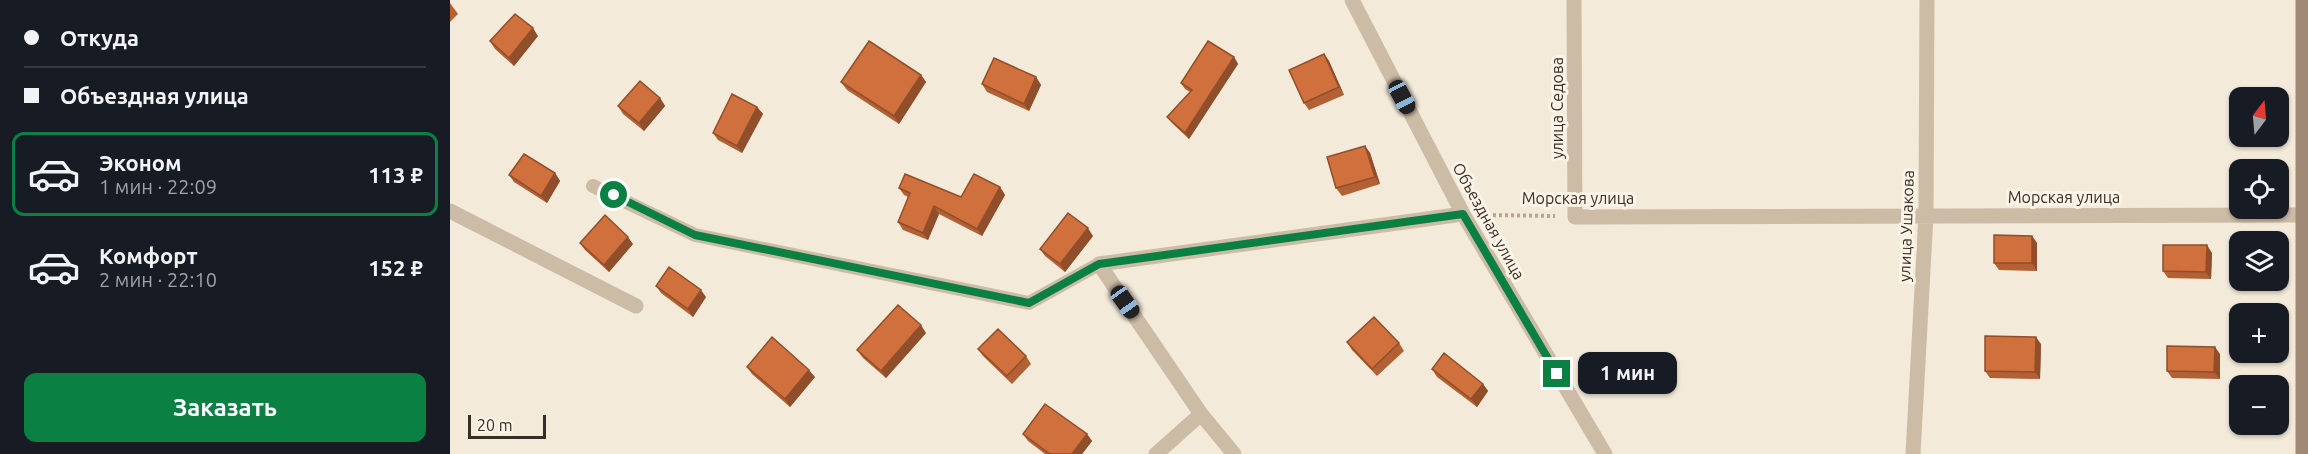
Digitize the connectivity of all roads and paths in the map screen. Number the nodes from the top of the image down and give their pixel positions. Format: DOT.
graph roads {
  1 [pos="1352,0"];
  2 [pos="1574,0"];
  3 [pos="1927,0"];
  4 [pos="2302,0"];
  5 [pos="593,186"];
  6 [pos="450,211"];
  7 [pos="1463,214"];
  8 [pos="1926,215"];
  9 [pos="2305,215"];
  10 [pos="1575,217"];
  11 [pos="1099,264"];
  12 [pos="636,306"];
  13 [pos="1201,414"];
  14 [pos="1156,454"];
  15 [pos="1234,454"];
  16 [pos="1605,454"];
  17 [pos="1913,454"];
  18 [pos="2303,454"];
  1 -- 7 [label="street, Объездная улица"];
  2 -- 10 [label="street, улица Седова"];
  3 -- 8 [label="street, улица Ушакова"];
  4 -- 9 [label="street"];
  5 -- 11 [label="lane"];
  6 -- 12 [label="street"];
  7 -- 10 [label="path, Морская улица"];
  7 -- 11 [label="street"];
  7 -- 16 [label="street, Объездная улица"];
  8 -- 9 [label="street, Морская улица"];
  8 -- 10 [label="street, Морская улица"];
  8 -- 17 [label="street, улица Ушакова"];
  9 -- 18 [label="street"];
  11 -- 13 [label="street"];
  13 -- 14 [label="street"];
  13 -- 15 [label="street"];
}
